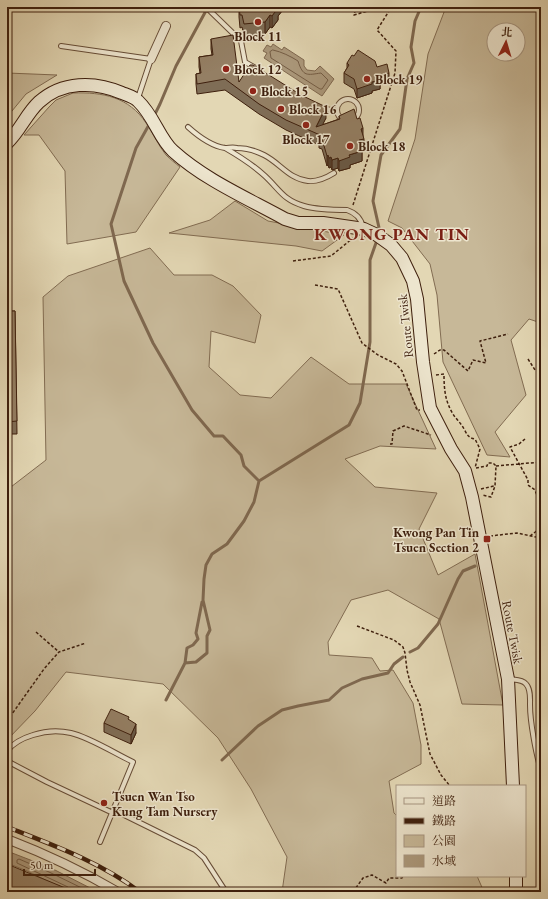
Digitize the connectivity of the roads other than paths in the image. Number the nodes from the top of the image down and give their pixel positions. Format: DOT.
graph roads {
  1 [pos="206,7"];
  2 [pos="166,26"];
  3 [pos="61,46"];
  4 [pos="151,59"];
  5 [pos="257,70"];
  6 [pos="137,100"];
  7 [pos="319,107"];
  8 [pos="336,111"];
  9 [pos="188,127"];
  10 [pos="7,143"];
  11 [pos="225,148"];
  12 [pos="334,173"];
  13 [pos="364,229"];
  14 [pos="508,679"];
  15 [pos="7,751"];
  16 [pos="7,761"];
  17 [pos="541,770"];
  18 [pos="513,785"];
  19 [pos="113,812"];
  20 [pos="7,839"];
  21 [pos="100,842"];
  22 [pos="516,877"];
  23 [pos="118,892"];
  24 [pos="226,892"];
  25 [pos="516,892"];
  1 -- 5 [label="lane"];
  2 -- 4 [label="street"];
  3 -- 4 [label="lane"];
  4 -- 6 [label="lane"];
  6 -- 10 [label="main road, Route Twisk"];
  6 -- 13 [label="main road, Route Twisk"];
  7 -- 8 [label="lane"];
  8 -- 8 [label="lane"];
  9 -- 11 [label="lane"];
  11 -- 12 [label="lane"];
  11 -- 13 [label="lane"];
  13 -- 14 [label="main road, Route Twisk"];
  14 -- 17 [label="lane"];
  14 -- 18 [label="main road, Route Twisk"];
  15 -- 19 [label="lane"];
  16 -- 19 [label="lane"];
  19 -- 21 [label="lane"];
  19 -- 24 [label="lane"];
  20 -- 23 [label="street"];
  22 -- 25 [label="main road"];
}
